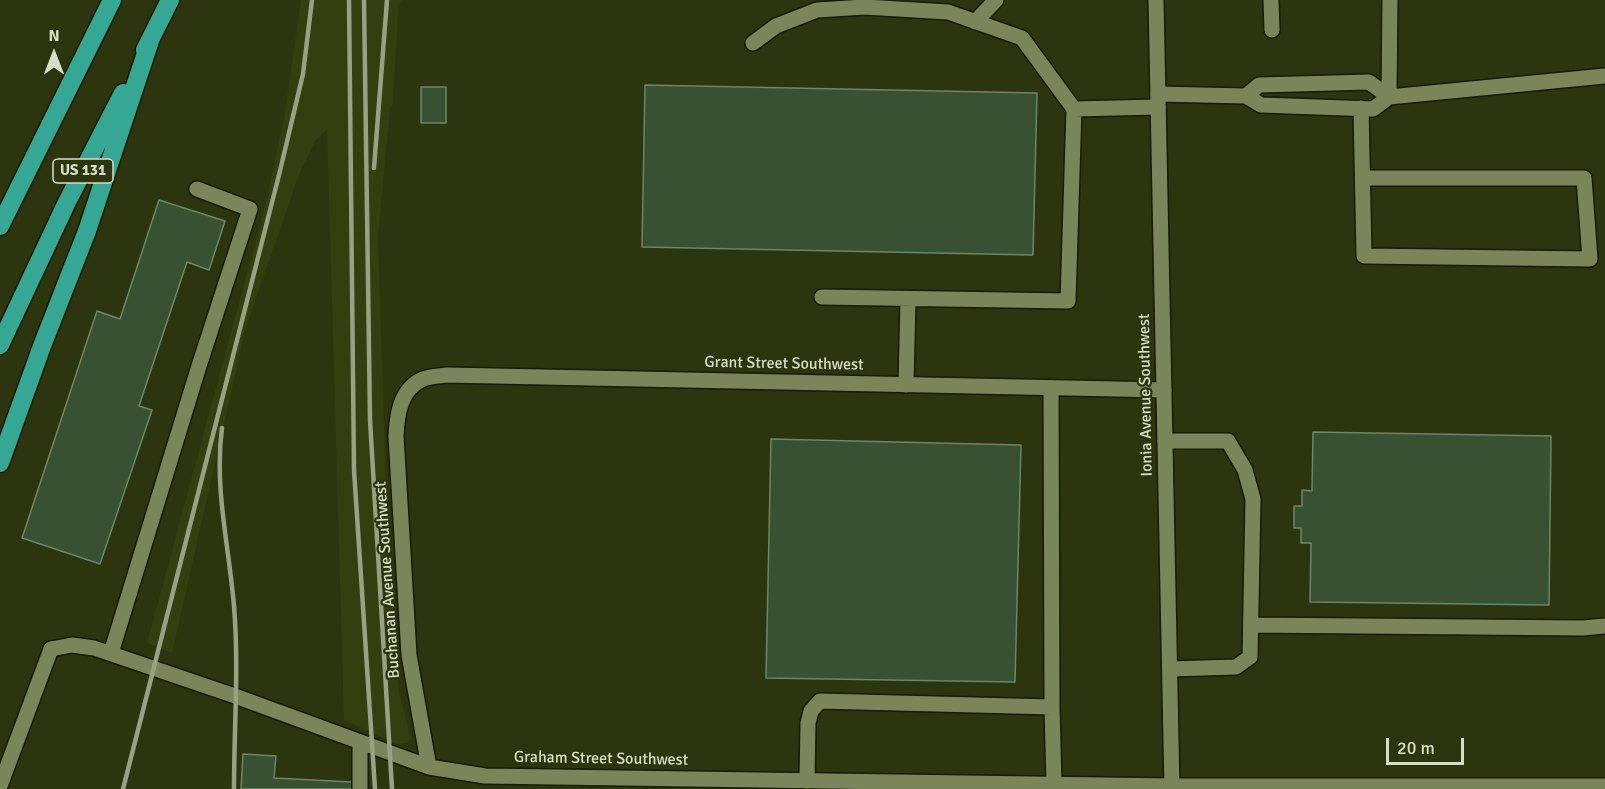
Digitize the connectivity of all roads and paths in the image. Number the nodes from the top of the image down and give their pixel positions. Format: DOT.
graph roads {
  1 [pos="112,0"];
  2 [pos="170,0"];
  3 [pos="996,0"];
  4 [pos="1156,0"];
  5 [pos="1271,0"];
  6 [pos="1390,0"];
  7 [pos="975,22"];
  8 [pos="1272,30"];
  9 [pos="150,41"];
  10 [pos="753,43"];
  11 [pos="1605,76"];
  12 [pos="1246,96"];
  13 [pos="1389,97"];
  14 [pos="1158,100"];
  15 [pos="1074,108"];
  16 [pos="1361,108"];
  17 [pos="1363,178"];
  18 [pos="197,189"];
  19 [pos="0,226"];
  20 [pos="822,297"];
  21 [pos="908,299"];
  22 [pos="0,345"];
  23 [pos="906,385"];
  24 [pos="1051,388"];
  25 [pos="1164,390"];
  26 [pos="407,391"];
  27 [pos="1165,441"];
  28 [pos="0,463"];
  29 [pos="1251,625"];
  30 [pos="1605,626"];
  31 [pos="111,653"];
  32 [pos="1170,669"];
  33 [pos="1052,707"];
  34 [pos="360,742"];
  35 [pos="429,767"];
  36 [pos="807,781"];
  37 [pos="563,783"];
  38 [pos="772,784"];
  39 [pos="1054,784"];
  40 [pos="0,786"];
  41 [pos="1605,786"];
  42 [pos="1172,787"];
  43 [pos="360,789"];
  1 -- 19 [label="highway, US 131"];
  2 -- 9 [label="highway, US 131"];
  3 -- 7 [label="street"];
  4 -- 14 [label="street, Ionia Avenue Southwest"];
  5 -- 8 [label="street"];
  6 -- 13 [label="street"];
  7 -- 10 [label="street"];
  7 -- 15 [label="street"];
  9 -- 22 [label="highway, US 131"];
  9 -- 28 [label="highway"];
  11 -- 13 [label="street"];
  12 -- 13 [label="street"];
  12 -- 14 [label="street"];
  12 -- 16 [label="street"];
  13 -- 16 [label="street"];
  14 -- 15 [label="street"];
  14 -- 25 [label="street, Ionia Avenue Southwest"];
  15 -- 21 [label="street"];
  16 -- 17 [label="street"];
  17 -- 17 [label="street"];
  18 -- 31 [label="street"];
  20 -- 21 [label="street"];
  21 -- 23 [label="street"];
  23 -- 24 [label="street, Grant Street Southwest"];
  23 -- 26 [label="street, Grant Street Southwest"];
  24 -- 25 [label="street, Grant Street Southwest"];
  24 -- 33 [label="street"];
  25 -- 27 [label="street, Ionia Avenue Southwest"];
  26 -- 35 [label="street, Buchanan Avenue Southwest"];
  27 -- 29 [label="street"];
  27 -- 32 [label="street, Ionia Avenue Southwest"];
  29 -- 30 [label="street"];
  29 -- 32 [label="street"];
  31 -- 34 [label="street, Graham Street Southwest"];
  31 -- 40 [label="street, Graham Street Southwest"];
  32 -- 42 [label="street, Ionia Avenue Southwest"];
  33 -- 36 [label="street"];
  33 -- 39 [label="street"];
  34 -- 35 [label="street, Graham Street Southwest"];
  34 -- 43 [label="street"];
  35 -- 37 [label="street, Graham Street Southwest"];
  36 -- 38 [label="street, Graham Street Southwest"];
  36 -- 39 [label="street, Graham Street Southwest"];
  37 -- 38 [label="street, Graham Street Southwest"];
  39 -- 42 [label="street, Graham Street Southwest"];
  41 -- 42 [label="street, Graham Street Southwest"];
}
